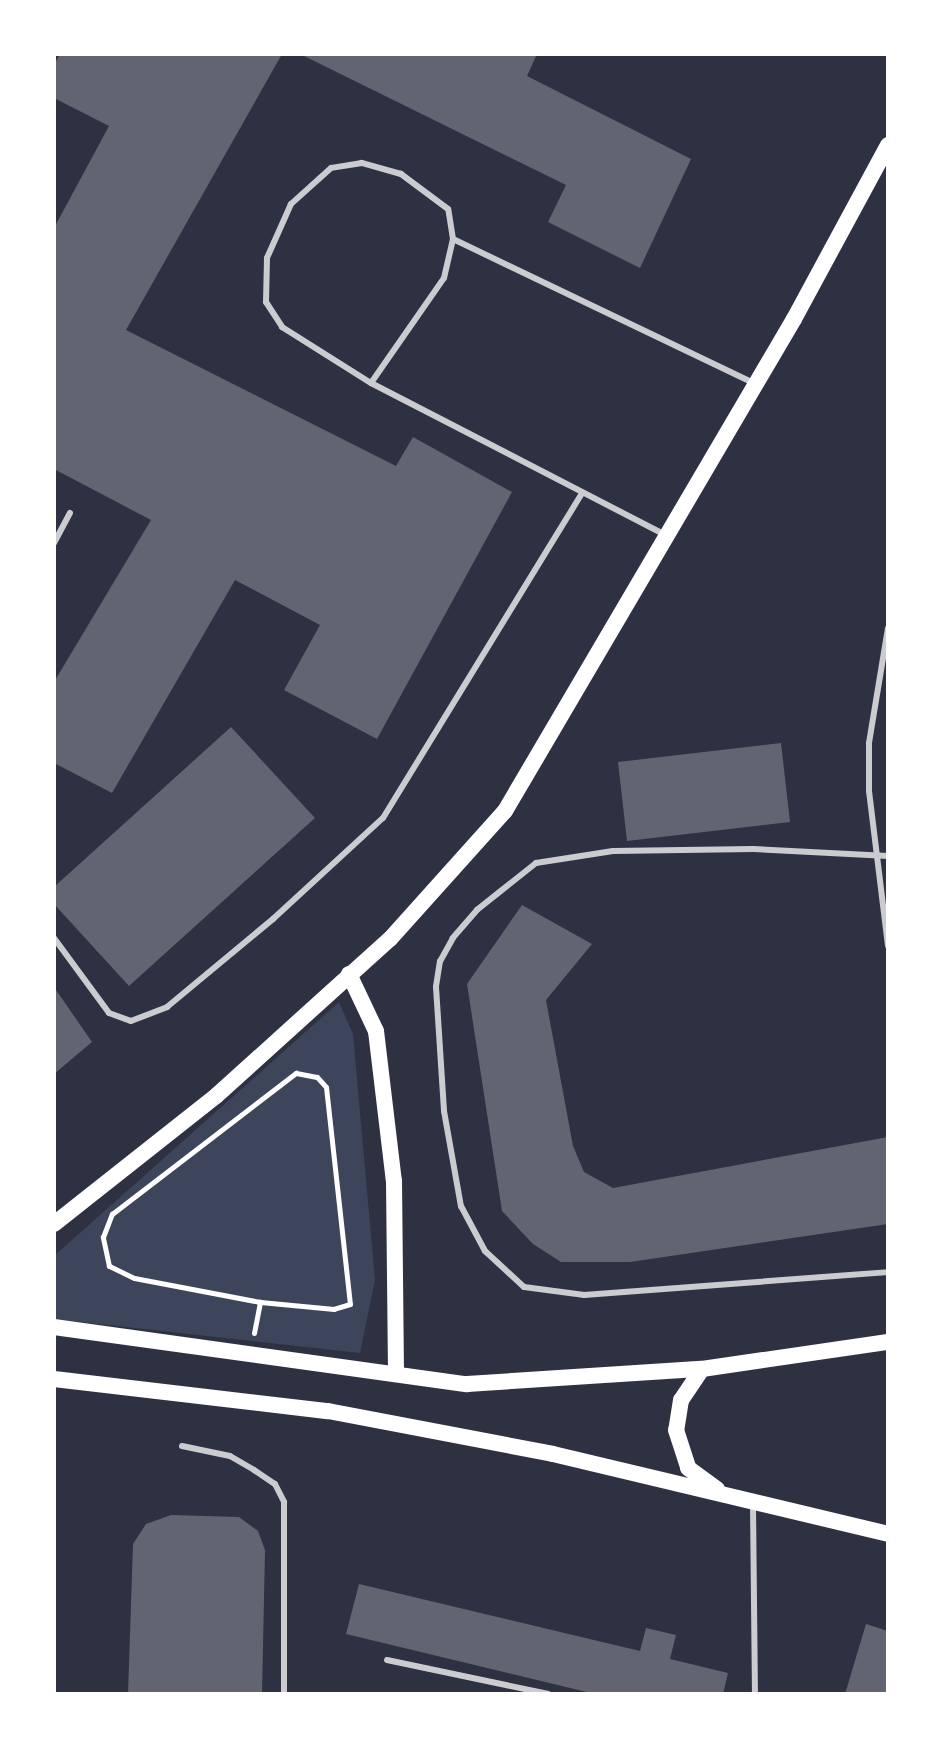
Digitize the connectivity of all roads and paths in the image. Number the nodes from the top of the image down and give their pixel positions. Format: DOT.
graph roads {
  1 [pos="888,145"];
  2 [pos="453,239"];
  3 [pos="371,383"];
  4 [pos="755,384"];
  5 [pos="583,492"];
  6 [pos="70,513"];
  7 [pos="667,536"];
  8 [pos="54,543"];
  9 [pos="888,628"];
  10 [pos="888,686"];
  11 [pos="876,687"];
  12 [pos="877,855"];
  13 [pos="888,856"];
  14 [pos="54,938"];
  15 [pos="888,946"];
  16 [pos="349,974"];
  17 [pos="54,1224"];
  18 [pos="888,1272"];
  19 [pos="260,1302"];
  20 [pos="54,1327"];
  21 [pos="888,1342"];
  22 [pos="702,1369"];
  23 [pos="396,1372"];
  24 [pos="54,1379"];
  25 [pos="182,1446"];
  26 [pos="725,1495"];
  27 [pos="753,1502"];
  28 [pos="888,1534"];
  29 [pos="387,1660"];
  30 [pos="284,1694"];
  31 [pos="548,1694"];
  32 [pos="755,1694"];
  1 -- 4 [label="main road"];
  2 -- 3 [label="lane"];
  2 -- 3 [label="lane"];
  2 -- 4 [label="lane"];
  3 -- 5 [label="lane"];
  4 -- 7 [label="main road"];
  5 -- 7 [label="lane"];
  5 -- 14 [label="lane"];
  6 -- 8 [label="lane"];
  7 -- 16 [label="main road"];
  9 -- 11 [label="lane"];
  10 -- 11 [label="lane"];
  11 -- 12 [label="lane"];
  12 -- 13 [label="lane"];
  12 -- 15 [label="lane"];
  12 -- 18 [label="lane"];
  16 -- 17 [label="main road"];
  16 -- 23 [label="main road"];
  19 -- 19 [label="path"];
  20 -- 23 [label="main road"];
  21 -- 22 [label="main road"];
  22 -- 23 [label="main road"];
  22 -- 26 [label="main road"];
  24 -- 26 [label="main road"];
  25 -- 30 [label="lane"];
  26 -- 27 [label="main road"];
  27 -- 28 [label="main road"];
  27 -- 32 [label="lane"];
  29 -- 31 [label="lane"];
}
